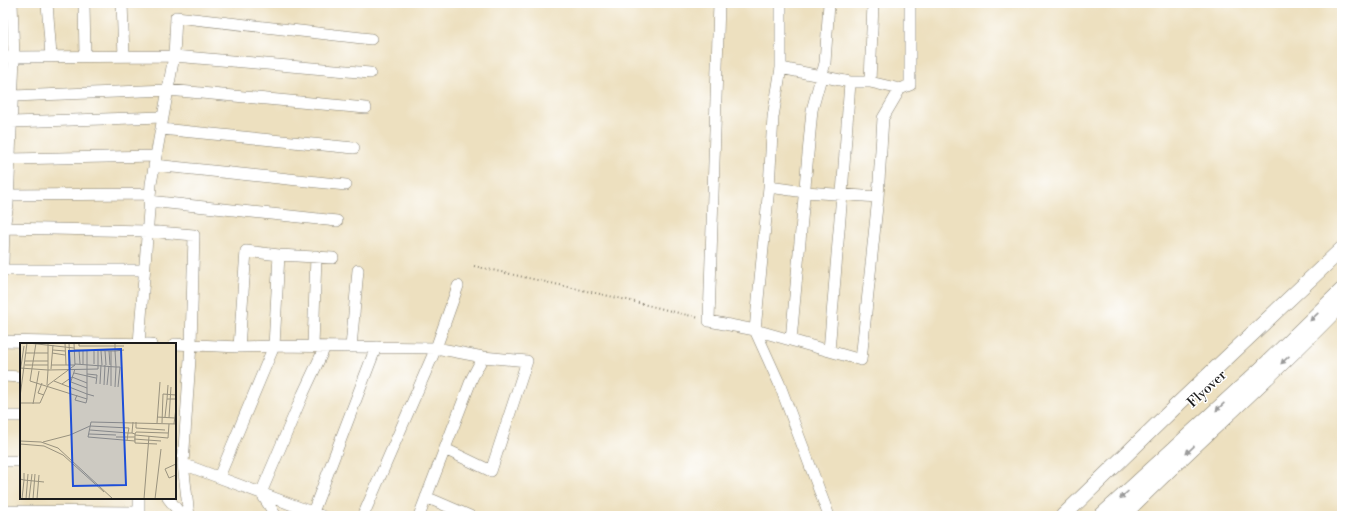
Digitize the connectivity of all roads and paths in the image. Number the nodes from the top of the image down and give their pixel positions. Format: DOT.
graph roads {
  1 [pos="12,3"];
  2 [pos="47,3"];
  3 [pos="84,3"];
  4 [pos="122,3"];
  5 [pos="719,3"];
  6 [pos="781,3"];
  7 [pos="829,3"];
  8 [pos="872,3"];
  9 [pos="910,3"];
  10 [pos="371,39"];
  11 [pos="51,56"];
  12 [pos="85,56"];
  13 [pos="124,56"];
  14 [pos="174,56"];
  15 [pos="8,57"];
  16 [pos="781,68"];
  17 [pos="370,74"];
  18 [pos="822,75"];
  19 [pos="850,82"];
  20 [pos="870,82"];
  21 [pos="900,89"];
  22 [pos="168,90"];
  23 [pos="13,96"];
  24 [pos="366,108"];
  25 [pos="163,117"];
  26 [pos="12,122"];
  27 [pos="161,129"];
  28 [pos="354,148"];
  29 [pos="10,159"];
  30 [pos="155,160"];
  31 [pos="346,184"];
  32 [pos="769,187"];
  33 [pos="805,192"];
  34 [pos="842,194"];
  35 [pos="9,195"];
  36 [pos="150,197"];
  37 [pos="878,197"];
  38 [pos="337,221"];
  39 [pos="4,228"];
  40 [pos="147,231"];
  41 [pos="1342,249"];
  42 [pos="279,255"];
  43 [pos="316,256"];
  44 [pos="333,258"];
  45 [pos="1342,261"];
  46 [pos="3,262"];
  47 [pos="474,266"];
  48 [pos="3,270"];
  49 [pos="144,270"];
  50 [pos="358,270"];
  51 [pos="458,286"];
  52 [pos="1342,290"];
  53 [pos="1342,303"];
  54 [pos="709,321"];
  55 [pos="755,330"];
  56 [pos="791,340"];
  57 [pos="3,341"];
  58 [pos="94,343"];
  59 [pos="139,343"];
  60 [pos="176,344"];
  61 [pos="191,344"];
  62 [pos="274,346"];
  63 [pos="313,346"];
  64 [pos="325,346"];
  65 [pos="239,347"];
  66 [pos="351,347"];
  67 [pos="376,347"];
  68 [pos="436,348"];
  69 [pos="829,351"];
  70 [pos="483,357"];
  71 [pos="3,376"];
  72 [pos="20,377"];
  73 [pos="3,416"];
  74 [pos="20,416"];
  75 [pos="445,449"];
  76 [pos="3,461"];
  77 [pos="20,461"];
  78 [pos="184,464"];
  79 [pos="219,477"];
  80 [pos="261,493"];
  81 [pos="426,497"];
  82 [pos="139,499"];
  83 [pos="169,499"];
  84 [pos="3,511"];
  85 [pos="139,514"];
  86 [pos="317,514"];
  87 [pos="182,516"];
  88 [pos="189,516"];
  89 [pos="276,516"];
  90 [pos="363,516"];
  91 [pos="418,516"];
  92 [pos="470,516"];
  93 [pos="829,516"];
  94 [pos="1063,516"];
  95 [pos="1073,516"];
  96 [pos="1101,516"];
  97 [pos="1122,516"];
  1 -- 15 [label="street"];
  2 -- 11 [label="street"];
  3 -- 12 [label="street"];
  4 -- 13 [label="street"];
  5 -- 54 [label="street"];
  6 -- 16 [label="street"];
  7 -- 18 [label="street"];
  8 -- 20 [label="street"];
  9 -- 21 [label="street"];
  10 -- 14 [label="street"];
  11 -- 12 [label="street"];
  11 -- 15 [label="street"];
  12 -- 13 [label="street"];
  13 -- 14 [label="street"];
  14 -- 17 [label="street"];
  14 -- 22 [label="street"];
  15 -- 23 [label="street"];
  16 -- 18 [label="street"];
  16 -- 32 [label="street"];
  18 -- 19 [label="street"];
  18 -- 33 [label="street"];
  19 -- 20 [label="street"];
  19 -- 34 [label="street"];
  20 -- 21 [label="street"];
  21 -- 37 [label="street"];
  22 -- 23 [label="street"];
  22 -- 24 [label="street"];
  22 -- 25 [label="street"];
  23 -- 26 [label="street"];
  25 -- 26 [label="street"];
  25 -- 27 [label="street"];
  26 -- 29 [label="street"];
  27 -- 28 [label="street"];
  27 -- 30 [label="street"];
  29 -- 30 [label="street"];
  29 -- 35 [label="street"];
  30 -- 31 [label="street"];
  30 -- 36 [label="street"];
  32 -- 33 [label="street"];
  32 -- 55 [label="street"];
  33 -- 34 [label="street"];
  33 -- 56 [label="street"];
  34 -- 37 [label="street"];
  34 -- 69 [label="street"];
  35 -- 36 [label="street"];
  35 -- 39 [label="street"];
  36 -- 38 [label="street"];
  36 -- 40 [label="street"];
  37 -- 69 [label="street"];
  39 -- 40 [label="street"];
  39 -- 46 [label="street"];
  40 -- 49 [label="street"];
  40 -- 61 [label="street"];
  41 -- 94 [label="highway"];
  42 -- 43 [label="street"];
  42 -- 62 [label="street"];
  42 -- 65 [label="street"];
  43 -- 44 [label="street"];
  43 -- 63 [label="street"];
  45 -- 95 [label="highway, Flyover"];
  47 -- 54 [label="path"];
  48 -- 49 [label="street"];
  49 -- 59 [label="street"];
  50 -- 66 [label="street"];
  51 -- 68 [label="street"];
  52 -- 96 [label="highway, Flyover, one-way"];
  53 -- 97 [label="highway, one-way"];
  54 -- 55 [label="street"];
  55 -- 56 [label="street"];
  55 -- 93 [label="street"];
  56 -- 69 [label="street"];
  57 -- 58 [label="street"];
  60 -- 61 [label="street"];
  61 -- 65 [label="street"];
  61 -- 78 [label="street"];
  62 -- 63 [label="street"];
  62 -- 65 [label="street"];
  62 -- 79 [label="street"];
  63 -- 64 [label="street"];
  64 -- 66 [label="street"];
  64 -- 80 [label="street"];
  66 -- 67 [label="street"];
  67 -- 68 [label="street"];
  67 -- 86 [label="street"];
  68 -- 70 [label="street"];
  68 -- 90 [label="street"];
  70 -- 75 [label="street"];
  70 -- 75 [label="street"];
  71 -- 72 [label="street"];
  73 -- 74 [label="street"];
  75 -- 81 [label="street"];
  76 -- 77 [label="street"];
  78 -- 79 [label="street"];
  78 -- 88 [label="street"];
  79 -- 80 [label="street"];
  80 -- 86 [label="street"];
  80 -- 89 [label="street"];
  81 -- 91 [label="street"];
  81 -- 92 [label="street"];
  82 -- 85 [label="street"];
  83 -- 87 [label="street"];
  84 -- 85 [label="street"];
}
